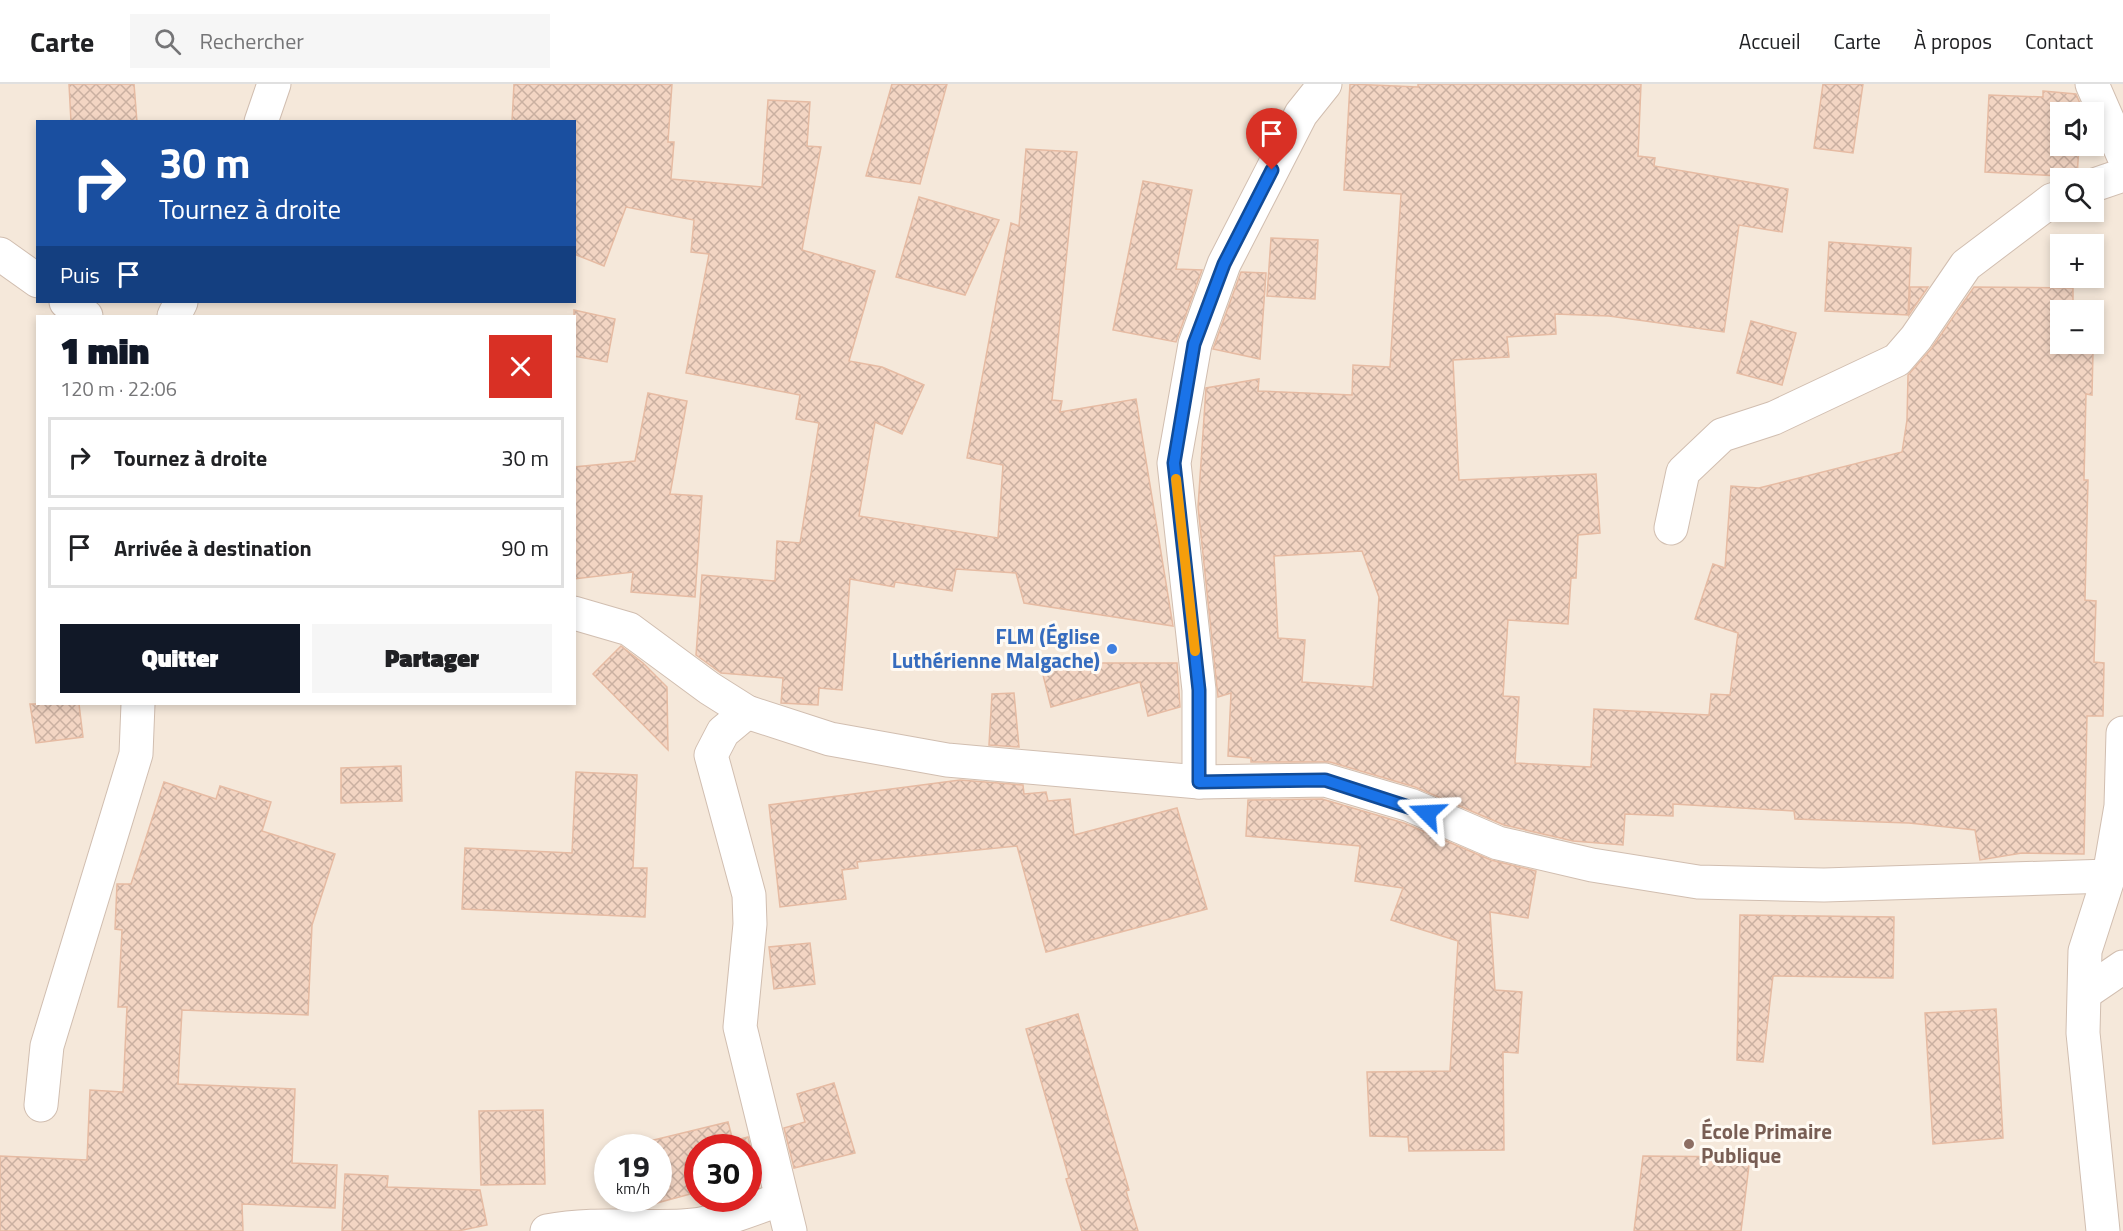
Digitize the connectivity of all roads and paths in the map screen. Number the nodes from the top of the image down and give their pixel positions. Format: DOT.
graph roads {
  1 [pos="274,84"];
  2 [pos="1325,84"];
  3 [pos="2092,84"];
  4 [pos="262,120"];
  5 [pos="2123,155"];
  6 [pos="2123,175"];
  7 [pos="2104,182"];
  8 [pos="2050,202"];
  9 [pos="0,254"];
  10 [pos="36,280"];
  11 [pos="67,303"];
  12 [pos="85,315"];
  13 [pos="1671,528"];
  14 [pos="576,614"];
  15 [pos="138,705"];
  16 [pos="747,712"];
  17 [pos="2123,733"];
  18 [pos="1199,782"];
  19 [pos="2109,876"];
  20 [pos="2123,967"];
  21 [pos="2085,993"];
  22 [pos="41,1105"];
  23 [pos="781,1199"];
  24 [pos="548,1231"];
  25 [pos="790,1231"];
  26 [pos="2103,1231"];
  1 -- 4 [label="street"];
  2 -- 18 [label="street"];
  3 -- 5 [label="street"];
  6 -- 7 [label="street"];
  8 -- 13 [label="street"];
  9 -- 10 [label="street"];
  11 -- 12 [label="street"];
  14 -- 16 [label="street"];
  15 -- 22 [label="street"];
  16 -- 18 [label="street"];
  16 -- 23 [label="street"];
  17 -- 19 [label="street"];
  18 -- 19 [label="street"];
  19 -- 21 [label="street"];
  20 -- 21 [label="street"];
  21 -- 26 [label="street"];
  23 -- 24 [label="street"];
  23 -- 25 [label="street"];
}
